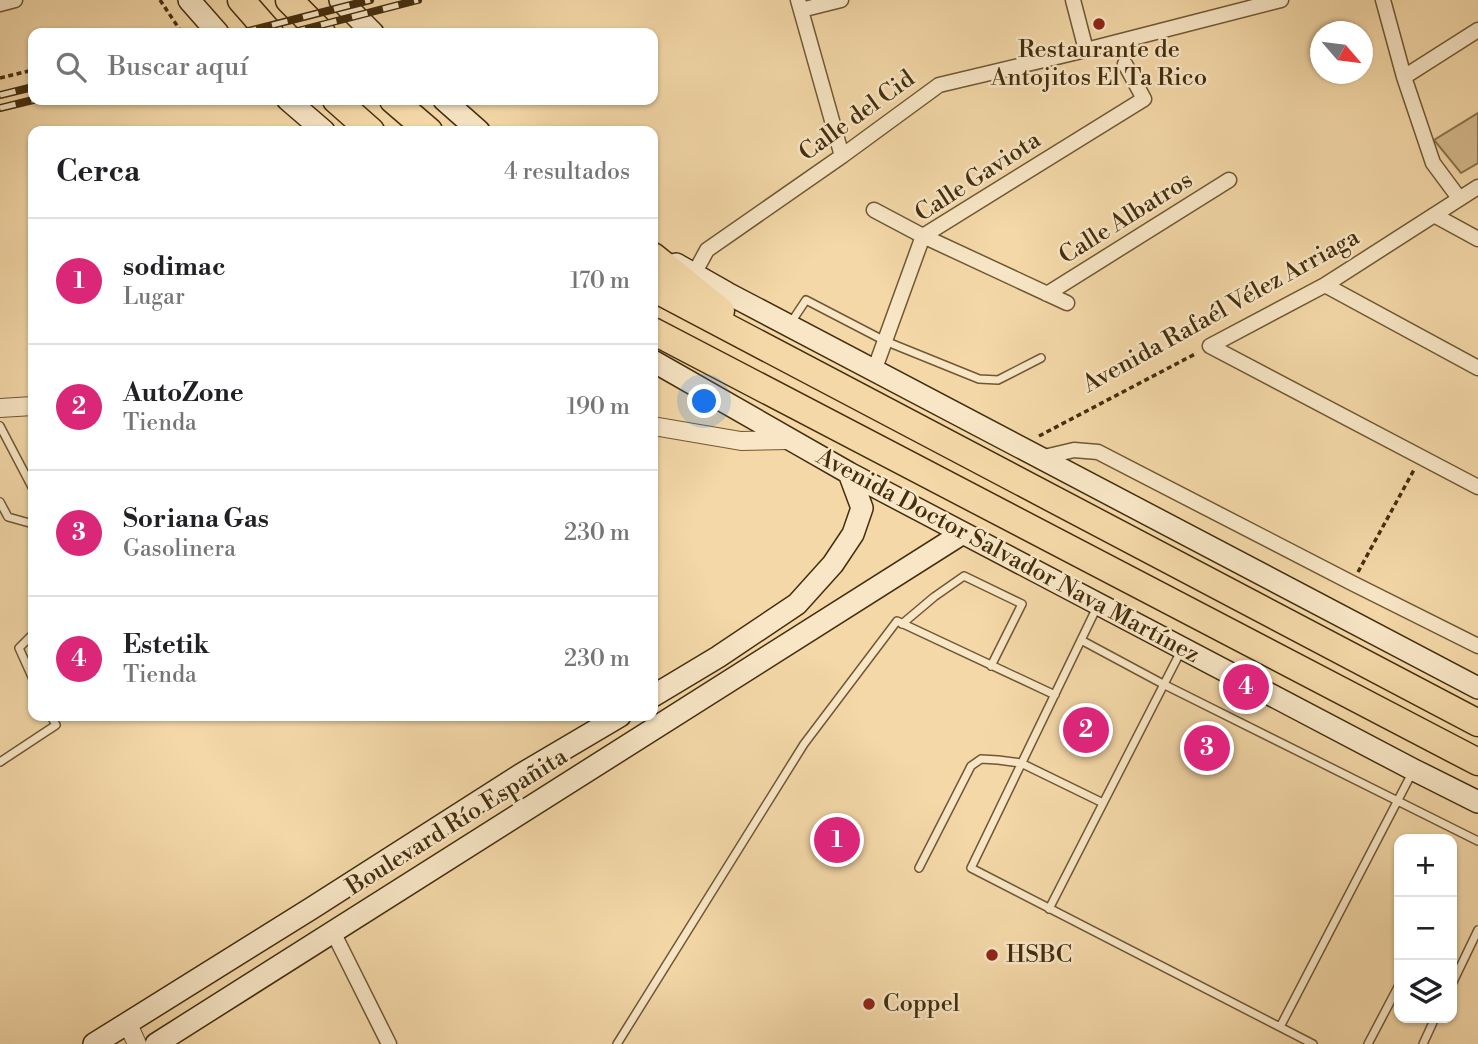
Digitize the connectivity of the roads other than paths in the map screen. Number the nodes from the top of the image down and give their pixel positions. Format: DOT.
graph roads {
  1 [pos="15,0"];
  2 [pos="190,0"];
  3 [pos="241,0"];
  4 [pos="289,0"];
  5 [pos="340,0"];
  6 [pos="841,0"];
  7 [pos="1073,0"];
  8 [pos="1281,0"];
  9 [pos="1383,0"];
  10 [pos="0,4"];
  11 [pos="799,5"];
  12 [pos="214,28"];
  13 [pos="266,28"];
  14 [pos="317,28"];
  15 [pos="368,28"];
  16 [pos="1478,30"];
  17 [pos="1086,50"];
  18 [pos="1125,64"];
  19 [pos="1404,77"];
  20 [pos="294,105"];
  21 [pos="342,105"];
  22 [pos="399,105"];
  23 [pos="450,105"];
  24 [pos="318,126"];
  25 [pos="365,126"];
  26 [pos="423,126"];
  27 [pos="473,126"];
  28 [pos="842,156"];
  29 [pos="1229,180"];
  30 [pos="1478,187"];
  31 [pos="1456,195"];
  32 [pos="874,210"];
  33 [pos="1434,215"];
  34 [pos="923,236"];
  35 [pos="1478,239"];
  36 [pos="658,256"];
  37 [pos="658,257"];
  38 [pos="694,274"];
  39 [pos="1325,285"];
  40 [pos="658,291"];
  41 [pos="1047,294"];
  42 [pos="1067,303"];
  43 [pos="789,325"];
  44 [pos="658,334"];
  45 [pos="885,341"];
  46 [pos="772,351"];
  47 [pos="1041,358"];
  48 [pos="658,364"];
  49 [pos="1478,368"];
  50 [pos="874,370"];
  51 [pos="28,406"];
  52 [pos="0,408"];
  53 [pos="0,426"];
  54 [pos="658,427"];
  55 [pos="790,440"];
  56 [pos="1040,458"];
  57 [pos="849,474"];
  58 [pos="28,479"];
  59 [pos="1478,487"];
  60 [pos="0,502"];
  61 [pos="28,523"];
  62 [pos="963,533"];
  63 [pos="1098,604"];
  64 [pos="902,624"];
  65 [pos="28,639"];
  66 [pos="1081,640"];
  67 [pos="1478,646"];
  68 [pos="1182,649"];
  69 [pos="991,666"];
  70 [pos="28,667"];
  71 [pos="1163,684"];
  72 [pos="1478,688"];
  73 [pos="658,693"];
  74 [pos="1055,695"];
  75 [pos="54,721"];
  76 [pos="612,721"];
  77 [pos="1478,723"];
  78 [pos="0,762"];
  79 [pos="1478,762"];
  80 [pos="1021,763"];
  81 [pos="1414,770"];
  82 [pos="1399,801"];
  83 [pos="1478,802"];
  84 [pos="1103,803"];
  85 [pos="1478,841"];
  86 [pos="919,868"];
  87 [pos="1049,909"];
  88 [pos="1478,930"];
  89 [pos="333,932"];
  90 [pos="1457,974"];
  91 [pos="1394,995"];
  92 [pos="127,1022"];
  93 [pos="1433,1023"];
  94 [pos="1280,1027"];
  95 [pos="98,1043"];
  96 [pos="137,1044"];
  97 [pos="156,1044"];
  98 [pos="389,1044"];
  99 [pos="617,1044"];
  100 [pos="1313,1044"];
  101 [pos="1368,1044"];
  102 [pos="1423,1044"];
  1 -- 10 [label="street"];
  2 -- 12 [label="main road"];
  3 -- 13 [label="highway"];
  4 -- 14 [label="highway"];
  5 -- 15 [label="main road"];
  6 -- 11 [label="street"];
  7 -- 17 [label="street"];
  8 -- 17 [label="street, Calle del Cid"];
  9 -- 19 [label="street"];
  11 -- 28 [label="street"];
  16 -- 19 [label="street"];
  17 -- 28 [label="street, Calle del Cid"];
  18 -- 34 [label="street, Calle Gaviota"];
  19 -- 31 [label="street"];
  20 -- 24 [label="main road"];
  21 -- 25 [label="highway"];
  22 -- 26 [label="highway"];
  23 -- 27 [label="main road"];
  28 -- 38 [label="street, Calle del Cid"];
  29 -- 41 [label="street, Calle Albatros"];
  30 -- 31 [label="street, Avenida Rafaél Vélez Arriaga"];
  31 -- 33 [label="street, Avenida Rafaél Vélez Arriaga"];
  32 -- 34 [label="street"];
  33 -- 35 [label="street"];
  33 -- 39 [label="street, Avenida Rafaél Vélez Arriaga"];
  34 -- 41 [label="street"];
  34 -- 45 [label="street, Calle Gaviota"];
  36 -- 38 [label="main road"];
  37 -- 46 [label="highway"];
  38 -- 43 [label="main road"];
  39 -- 49 [label="street"];
  39 -- 59 [label="street, Avenida Rafaél Vélez Arriaga"];
  40 -- 46 [label="highway"];
  41 -- 42 [label="street"];
  43 -- 45 [label="lane"];
  43 -- 50 [label="main road"];
  44 -- 79 [label="highway, Avenida Doctor Salvador Nava Martínez"];
  45 -- 47 [label="lane"];
  45 -- 50 [label="street, Calle Gaviota"];
  46 -- 77 [label="highway"];
  48 -- 55 [label="main road, Avenida Doctor Salvador Nava Martínez"];
  50 -- 56 [label="main road"];
  51 -- 52 [label="street"];
  53 -- 58 [label="lane"];
  54 -- 55 [label="street"];
  55 -- 57 [label="main road, Avenida Doctor Salvador Nava Martínez"];
  56 -- 67 [label="street"];
  56 -- 72 [label="main road"];
  57 -- 62 [label="main road, Avenida Doctor Salvador Nava Martínez"];
  57 -- 73 [label="main road"];
  60 -- 61 [label="lane"];
  62 -- 63 [label="main road, Avenida Doctor Salvador Nava Martínez"];
  62 -- 89 [label="main road, Boulevard Río Españita"];
  63 -- 66 [label="lane"];
  63 -- 68 [label="main road, Avenida Doctor Salvador Nava Martínez"];
  64 -- 69 [label="lane"];
  64 -- 69 [label="lane"];
  64 -- 99 [label="lane"];
  65 -- 70 [label="lane"];
  66 -- 71 [label="lane"];
  66 -- 74 [label="lane"];
  68 -- 71 [label="lane"];
  68 -- 81 [label="main road, Avenida Doctor Salvador Nava Martínez"];
  69 -- 74 [label="lane"];
  71 -- 82 [label="lane"];
  71 -- 84 [label="lane"];
  74 -- 80 [label="lane"];
  75 -- 78 [label="lane"];
  76 -- 92 [label="main road, Boulevard Río Españita"];
  80 -- 84 [label="lane"];
  80 -- 86 [label="lane"];
  80 -- 87 [label="lane"];
  81 -- 82 [label="lane"];
  81 -- 83 [label="main road, Avenida Doctor Salvador Nava Martínez"];
  82 -- 85 [label="lane"];
  82 -- 94 [label="lane"];
  84 -- 87 [label="lane"];
  87 -- 94 [label="lane"];
  88 -- 90 [label="lane"];
  89 -- 97 [label="main road, Boulevard Río Españita"];
  89 -- 98 [label="street"];
  91 -- 101 [label="lane"];
  92 -- 95 [label="main road, Boulevard Río Españita"];
  92 -- 96 [label="street"];
  93 -- 102 [label="lane"];
  94 -- 100 [label="lane"];
}
